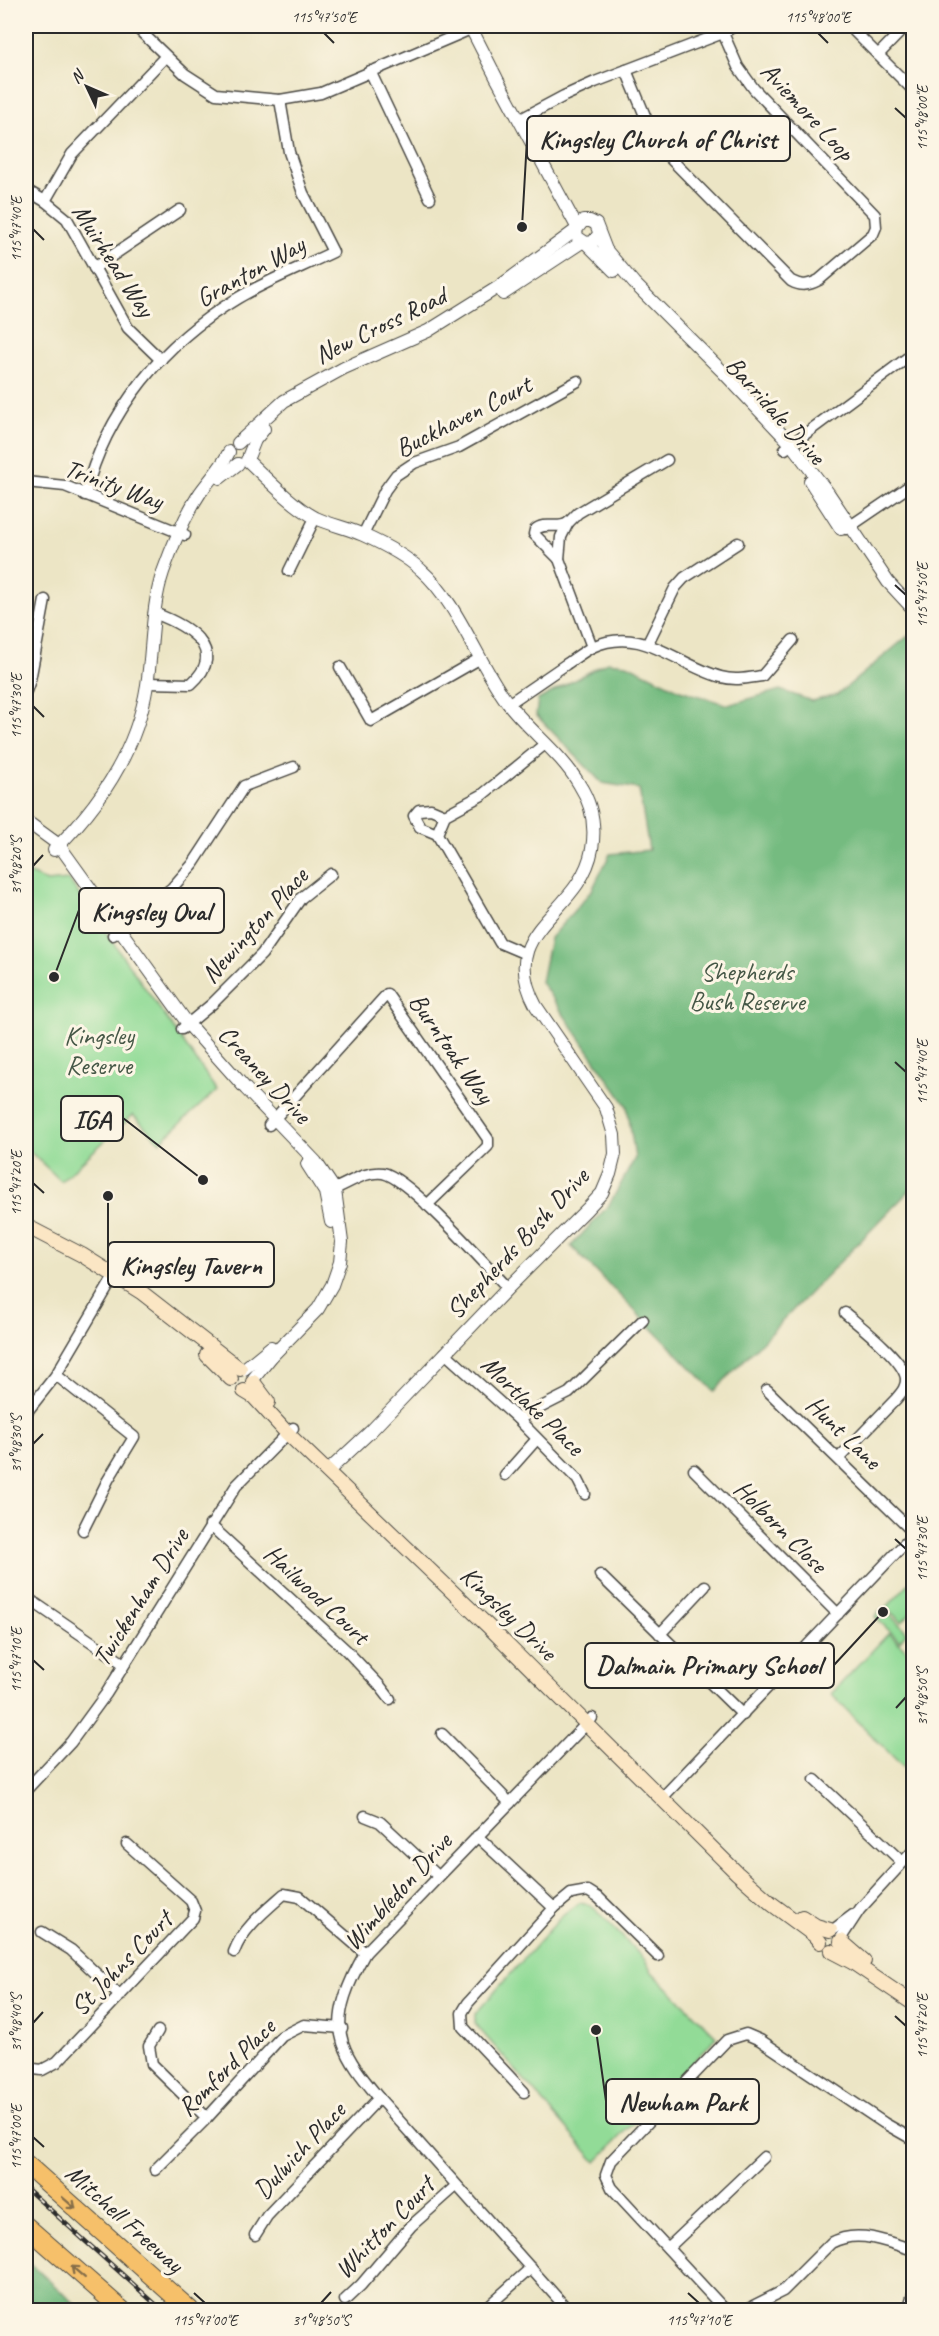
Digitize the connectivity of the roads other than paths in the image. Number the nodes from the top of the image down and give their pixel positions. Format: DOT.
graph roads {
  1 [pos="135,26"];
  2 [pos="475,26"];
  3 [pos="734,26"];
  4 [pos="849,26"];
  5 [pos="906,26"];
  6 [pos="723,33"];
  7 [pos="878,55"];
  8 [pos="165,57"];
  9 [pos="626,70"];
  10 [pos="370,71"];
  11 [pos="914,91"];
  12 [pos="280,100"];
  13 [pos="522,119"];
  14 [pos="26,190"];
  15 [pos="430,198"];
  16 [pos="45,201"];
  17 [pos="180,210"];
  18 [pos="580,226"];
  19 [pos="598,234"];
  20 [pos="584,243"];
  21 [pos="94,268"];
  22 [pos="914,353"];
  23 [pos="161,360"];
  24 [pos="578,381"];
  25 [pos="233,447"];
  26 [pos="788,447"];
  27 [pos="245,459"];
  28 [pos="667,460"];
  29 [pos="26,482"];
  30 [pos="914,483"];
  31 [pos="85,495"];
  32 [pos="315,518"];
  33 [pos="568,523"];
  34 [pos="846,529"];
  35 [pos="181,533"];
  36 [pos="363,535"];
  37 [pos="738,543"];
  38 [pos="559,559"];
  39 [pos="289,571"];
  40 [pos="45,600"];
  41 [pos="914,610"];
  42 [pos="158,614"];
  43 [pos="914,622"];
  44 [pos="793,640"];
  45 [pos="648,643"];
  46 [pos="592,647"];
  47 [pos="479,658"];
  48 [pos="340,667"];
  49 [pos="151,683"];
  50 [pos="26,691"];
  51 [pos="508,704"];
  52 [pos="545,744"];
  53 [pos="294,767"];
  54 [pos="445,815"];
  55 [pos="26,820"];
  56 [pos="26,830"];
  57 [pos="437,834"];
  58 [pos="58,851"];
  59 [pos="331,874"];
  60 [pos="116,932"];
  61 [pos="526,954"];
  62 [pos="185,1026"];
  63 [pos="272,1123"];
  64 [pos="330,1191"];
  65 [pos="427,1205"];
  66 [pos="26,1226"];
  67 [pos="26,1234"];
  68 [pos="113,1278"];
  69 [pos="508,1288"];
  70 [pos="845,1313"];
  71 [pos="643,1320"];
  72 [pos="445,1353"];
  73 [pos="56,1375"];
  74 [pos="244,1378"];
  75 [pos="767,1390"];
  76 [pos="26,1413"];
  77 [pos="518,1419"];
  78 [pos="290,1430"];
  79 [pos="536,1440"];
  80 [pos="839,1458"];
  81 [pos="694,1470"];
  82 [pos="332,1471"];
  83 [pos="505,1475"];
  84 [pos="585,1494"];
  85 [pos="210,1525"];
  86 [pos="83,1530"];
  87 [pos="914,1534"];
  88 [pos="600,1575"];
  89 [pos="705,1586"];
  90 [pos="26,1597"];
  91 [pos="838,1614"];
  92 [pos="660,1634"];
  93 [pos="124,1664"];
  94 [pos="390,1699"];
  95 [pos="743,1715"];
  96 [pos="590,1720"];
  97 [pos="442,1734"];
  98 [pos="815,1780"];
  99 [pos="26,1790"];
  100 [pos="664,1796"];
  101 [pos="510,1803"];
  102 [pos="365,1816"];
  103 [pos="477,1836"];
  104 [pos="127,1844"];
  105 [pos="914,1850"];
  106 [pos="902,1862"];
  107 [pos="438,1876"];
  108 [pos="554,1908"];
  109 [pos="42,1932"];
  110 [pos="833,1939"];
  111 [pos="234,1952"];
  112 [pos="364,1953"];
  113 [pos="658,1956"];
  114 [pos="120,1995"];
  115 [pos="914,1996"];
  116 [pos="914,2004"];
  117 [pos="342,2028"];
  118 [pos="158,2031"];
  119 [pos="26,2068"];
  120 [pos="524,2092"];
  121 [pos="379,2098"];
  122 [pos="207,2118"];
  123 [pos="914,2140"];
  124 [pos="764,2157"];
  125 [pos="26,2164"];
  126 [pos="155,2170"];
  127 [pos="456,2186"];
  128 [pos="26,2226"];
  129 [pos="255,2235"];
  130 [pos="669,2248"];
  131 [pos="914,2250"];
  132 [pos="531,2268"];
  133 [pos="152,2276"];
  134 [pos="914,2291"];
  135 [pos="345,2300"];
  136 [pos="122,2310"];
  137 [pos="190,2310"];
  138 [pos="197,2310"];
  139 [pos="484,2310"];
  140 [pos="568,2310"];
  141 [pos="725,2310"];
  142 [pos="745,2310"];
  143 [pos="908,2310"];
  1 -- 8 [label="street"];
  2 -- 10 [label="street"];
  2 -- 13 [label="street"];
  3 -- 6 [label="street"];
  4 -- 7 [label="street"];
  5 -- 7 [label="street"];
  6 -- 9 [label="street"];
  6 -- 9 [label="street, Aviemore Loop"];
  7 -- 11 [label="street"];
  8 -- 12 [label="street"];
  8 -- 16 [label="street"];
  9 -- 13 [label="street"];
  10 -- 12 [label="street"];
  10 -- 15 [label="street"];
  12 -- 23 [label="street, Granton Way"];
  13 -- 18 [label="street"];
  14 -- 16 [label="street, Muirhead Way"];
  16 -- 21 [label="street, Muirhead Way"];
  17 -- 21 [label="street"];
  18 -- 19 [label="street"];
  18 -- 20 [label="street"];
  18 -- 25 [label="street, New Cross Road"];
  19 -- 20 [label="street"];
  19 -- 26 [label="street, Barridale Drive"];
  20 -- 26 [label="street, Barridale Drive"];
  20 -- 27 [label="street, New Cross Road"];
  21 -- 23 [label="street, Muirhead Way"];
  22 -- 26 [label="street"];
  23 -- 31 [label="street, Granton Way"];
  24 -- 36 [label="street, Buckhaven Court"];
  25 -- 27 [label="street"];
  25 -- 27 [label="street"];
  25 -- 35 [label="street, New Cross Road"];
  26 -- 34 [label="street, Barridale Drive"];
  27 -- 32 [label="street, Shepherds Bush Drive"];
  27 -- 35 [label="street, New Cross Road"];
  28 -- 33 [label="street"];
  29 -- 31 [label="street, Trinity Way"];
  30 -- 34 [label="street"];
  31 -- 35 [label="street, Trinity Way"];
  32 -- 36 [label="street, Shepherds Bush Drive"];
  32 -- 39 [label="street"];
  33 -- 38 [label="street"];
  33 -- 38 [label="street"];
  34 -- 41 [label="street, Barridale Drive"];
  34 -- 43 [label="street, Barridale Drive"];
  35 -- 42 [label="street, New Cross Road"];
  36 -- 47 [label="street, Shepherds Bush Drive"];
  37 -- 45 [label="street"];
  38 -- 46 [label="street"];
  40 -- 50 [label="street"];
  42 -- 49 [label="street, New Cross Road"];
  42 -- 49 [label="street"];
  44 -- 45 [label="street"];
  45 -- 46 [label="street"];
  46 -- 51 [label="street"];
  47 -- 48 [label="street"];
  47 -- 51 [label="street, Shepherds Bush Drive"];
  49 -- 58 [label="street, New Cross Road"];
  51 -- 52 [label="street, Shepherds Bush Drive"];
  52 -- 54 [label="street"];
  52 -- 61 [label="street, Shepherds Bush Drive"];
  53 -- 60 [label="street"];
  54 -- 57 [label="street"];
  54 -- 57 [label="street"];
  55 -- 58 [label="street, Creaney Drive"];
  56 -- 58 [label="street, Creaney Drive"];
  57 -- 61 [label="street"];
  58 -- 60 [label="street, Creaney Drive"];
  59 -- 62 [label="street, Newington Place"];
  60 -- 62 [label="street, Creaney Drive"];
  61 -- 69 [label="street, Shepherds Bush Drive"];
  62 -- 63 [label="street, Creaney Drive"];
  63 -- 64 [label="street, Creaney Drive"];
  63 -- 65 [label="street, Burntoak Way"];
  64 -- 65 [label="street"];
  64 -- 74 [label="street, Creaney Drive"];
  65 -- 69 [label="street"];
  66 -- 68 [label="main road, Kingsley Drive"];
  67 -- 68 [label="main road, Kingsley Drive"];
  68 -- 73 [label="street"];
  68 -- 74 [label="main road, Kingsley Drive"];
  69 -- 72 [label="street, Shepherds Bush Drive"];
  70 -- 80 [label="street"];
  71 -- 77 [label="street"];
  72 -- 77 [label="street, Mortlake Place"];
  72 -- 82 [label="street, Shepherds Bush Drive"];
  73 -- 76 [label="street"];
  73 -- 86 [label="street"];
  74 -- 78 [label="main road, Kingsley Drive"];
  75 -- 80 [label="street, Hunt Lane"];
  77 -- 79 [label="street, Mortlake Place"];
  78 -- 82 [label="main road, Kingsley Drive"];
  78 -- 85 [label="street, Twickenham Drive"];
  79 -- 83 [label="street"];
  79 -- 84 [label="street, Mortlake Place"];
  80 -- 87 [label="street, Hunt Lane"];
  81 -- 91 [label="street, Holborn Close"];
  82 -- 96 [label="main road, Kingsley Drive"];
  85 -- 93 [label="street, Twickenham Drive"];
  85 -- 94 [label="street, Hailwood Court"];
  87 -- 91 [label="street"];
  88 -- 92 [label="street"];
  89 -- 92 [label="street"];
  90 -- 93 [label="street"];
  91 -- 95 [label="street"];
  92 -- 95 [label="street"];
  93 -- 99 [label="street, Twickenham Drive"];
  95 -- 100 [label="street"];
  96 -- 100 [label="main road, Kingsley Drive"];
  96 -- 101 [label="street, Wimbledon Drive"];
  97 -- 101 [label="street"];
  98 -- 106 [label="street"];
  100 -- 110 [label="main road, Kingsley Drive"];
  101 -- 103 [label="street, Wimbledon Drive"];
  102 -- 107 [label="street"];
  103 -- 107 [label="street, Wimbledon Drive"];
  103 -- 108 [label="street"];
  104 -- 114 [label="street, St Johns Court"];
  105 -- 106 [label="street"];
  106 -- 110 [label="street"];
  107 -- 112 [label="street, Wimbledon Drive"];
  108 -- 113 [label="street"];
  108 -- 120 [label="street"];
  109 -- 114 [label="street"];
  110 -- 115 [label="main road, Kingsley Drive"];
  110 -- 116 [label="main road, Kingsley Drive"];
  111 -- 112 [label="street"];
  112 -- 117 [label="street, Wimbledon Drive"];
  114 -- 119 [label="street, St Johns Court"];
  117 -- 121 [label="street, Wimbledon Drive"];
  117 -- 122 [label="street, Romford Place"];
  118 -- 122 [label="street"];
  121 -- 127 [label="street, Wimbledon Drive"];
  121 -- 129 [label="street, Dulwich Place"];
  122 -- 126 [label="street, Romford Place"];
  123 -- 130 [label="street"];
  124 -- 130 [label="street"];
  125 -- 133 [label="highway, Mitchell Freeway, one-way"];
  127 -- 132 [label="street, Wimbledon Drive"];
  127 -- 135 [label="street, Whitton Court"];
  136 -- 128 [label="highway, one-way"];
  130 -- 141 [label="street"];
  131 -- 142 [label="street"];
  132 -- 139 [label="street"];
  132 -- 140 [label="street, Wimbledon Drive"];
  133 -- 137 [label="highway, Mitchell Freeway"];
  133 -- 138 [label="highway"];
  134 -- 143 [label="street"];
}
